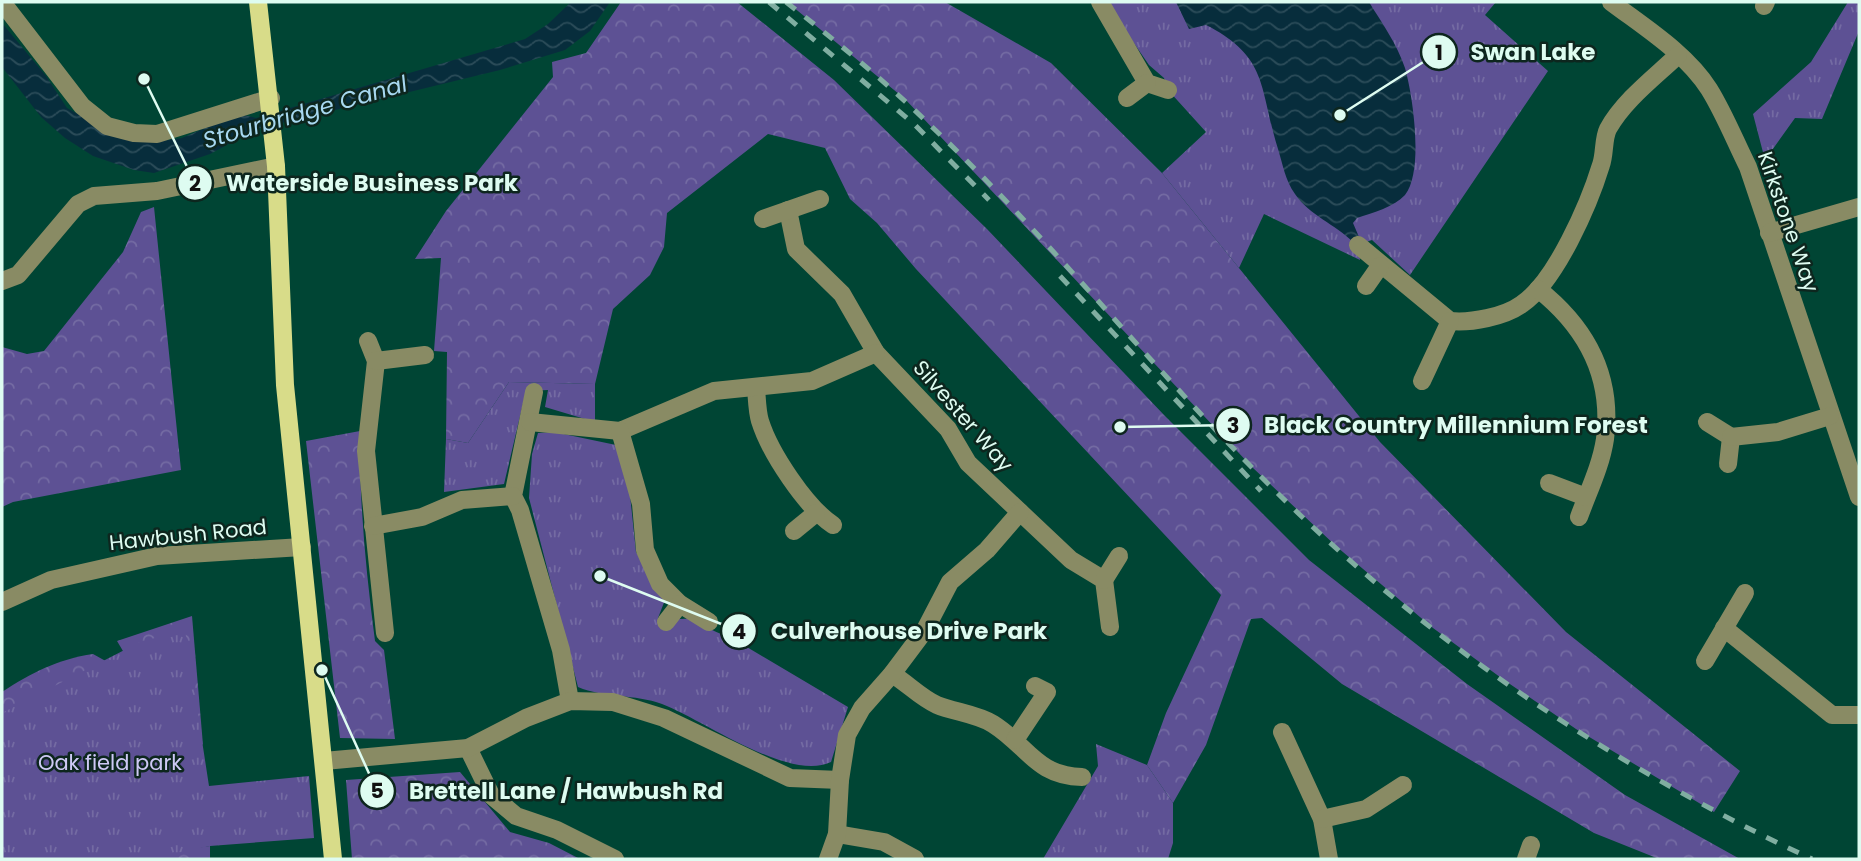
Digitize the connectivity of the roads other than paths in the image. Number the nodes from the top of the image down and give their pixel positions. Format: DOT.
graph roads {
  1 [pos="2,2"];
  2 [pos="258,2"];
  3 [pos="1100,2"];
  4 [pos="1611,2"];
  5 [pos="1678,55"];
  6 [pos="1147,83"];
  7 [pos="1168,90"];
  8 [pos="1127,98"];
  9 [pos="271,101"];
  10 [pos="276,166"];
  11 [pos="820,199"];
  12 [pos="1859,207"];
  13 [pos="788,210"];
  14 [pos="763,219"];
  15 [pos="1769,233"];
  16 [pos="1358,245"];
  17 [pos="1380,266"];
  18 [pos="2,281"];
  19 [pos="1366,286"];
  20 [pos="1538,289"];
  21 [pos="1450,321"];
  22 [pos="368,341"];
  23 [pos="876,353"];
  24 [pos="425,355"];
  25 [pos="376,362"];
  26 [pos="1422,381"];
  27 [pos="755,388"];
  28 [pos="534,392"];
  29 [pos="1830,416"];
  30 [pos="530,422"];
  31 [pos="1707,422"];
  32 [pos="620,431"];
  33 [pos="1731,437"];
  34 [pos="1728,464"];
  35 [pos="1549,483"];
  36 [pos="513,496"];
  37 [pos="1586,497"];
  38 [pos="1859,497"];
  39 [pos="1020,512"];
  40 [pos="816,513"];
  41 [pos="1579,517"];
  42 [pos="833,525"];
  43 [pos="373,526"];
  44 [pos="794,531"];
  45 [pos="302,547"];
  46 [pos="1119,556"];
  47 [pos="1104,580"];
  48 [pos="1745,593"];
  49 [pos="2,602"];
  50 [pos="680,604"];
  51 [pos="667,622"];
  52 [pos="709,622"];
  53 [pos="1110,627"];
  54 [pos="1724,628"];
  55 [pos="385,634"];
  56 [pos="1704,661"];
  57 [pos="892,674"];
  58 [pos="1035,686"];
  59 [pos="570,701"];
  60 [pos="1859,715"];
  61 [pos="1282,732"];
  62 [pos="1015,740"];
  63 [pos="468,748"];
  64 [pos="324,761"];
  65 [pos="1082,777"];
  66 [pos="840,780"];
  67 [pos="1403,785"];
  68 [pos="1322,819"];
  69 [pos="837,834"];
  70 [pos="334,859"];
  71 [pos="615,859"];
  72 [pos="828,859"];
  73 [pos="915,859"];
  74 [pos="1329,859"];
  1 -- 9 [label="street"];
  2 -- 9 [label="main road"];
  3 -- 6 [label="street"];
  4 -- 5 [label="street, Kirkstone Way"];
  5 -- 15 [label="street, Kirkstone Way"];
  5 -- 20 [label="street"];
  6 -- 7 [label="street"];
  6 -- 8 [label="street"];
  9 -- 10 [label="main road"];
  10 -- 18 [label="street"];
  10 -- 45 [label="main road"];
  11 -- 13 [label="street"];
  12 -- 15 [label="street"];
  13 -- 14 [label="street"];
  13 -- 23 [label="street, Silvester Way"];
  15 -- 29 [label="street, Kirkstone Way"];
  16 -- 17 [label="street"];
  17 -- 19 [label="street"];
  17 -- 21 [label="street"];
  20 -- 21 [label="street"];
  20 -- 37 [label="street"];
  21 -- 26 [label="street"];
  22 -- 25 [label="street"];
  23 -- 27 [label="street"];
  23 -- 39 [label="street, Silvester Way"];
  24 -- 25 [label="street"];
  25 -- 43 [label="street"];
  27 -- 32 [label="street"];
  27 -- 40 [label="street"];
  28 -- 30 [label="street"];
  29 -- 33 [label="street"];
  29 -- 38 [label="street, Kirkstone Way"];
  30 -- 32 [label="street"];
  30 -- 36 [label="street"];
  31 -- 33 [label="street"];
  32 -- 50 [label="street"];
  33 -- 34 [label="street"];
  35 -- 37 [label="street"];
  36 -- 43 [label="street"];
  36 -- 59 [label="street"];
  37 -- 41 [label="street"];
  39 -- 47 [label="street, Silvester Way"];
  39 -- 57 [label="street"];
  40 -- 42 [label="street"];
  40 -- 44 [label="street"];
  43 -- 55 [label="street"];
  45 -- 49 [label="street, Hawbush Road"];
  45 -- 64 [label="main road"];
  46 -- 47 [label="street"];
  47 -- 53 [label="street"];
  48 -- 54 [label="street"];
  50 -- 51 [label="street"];
  50 -- 52 [label="street"];
  54 -- 56 [label="street"];
  54 -- 60 [label="street"];
  57 -- 62 [label="street"];
  57 -- 66 [label="street"];
  58 -- 62 [label="street"];
  59 -- 63 [label="street"];
  59 -- 66 [label="street"];
  61 -- 68 [label="street"];
  62 -- 65 [label="street"];
  63 -- 64 [label="street"];
  63 -- 71 [label="street"];
  64 -- 70 [label="main road"];
  66 -- 69 [label="street"];
  67 -- 68 [label="street"];
  68 -- 74 [label="street"];
  69 -- 72 [label="street"];
  69 -- 73 [label="street"];
}
